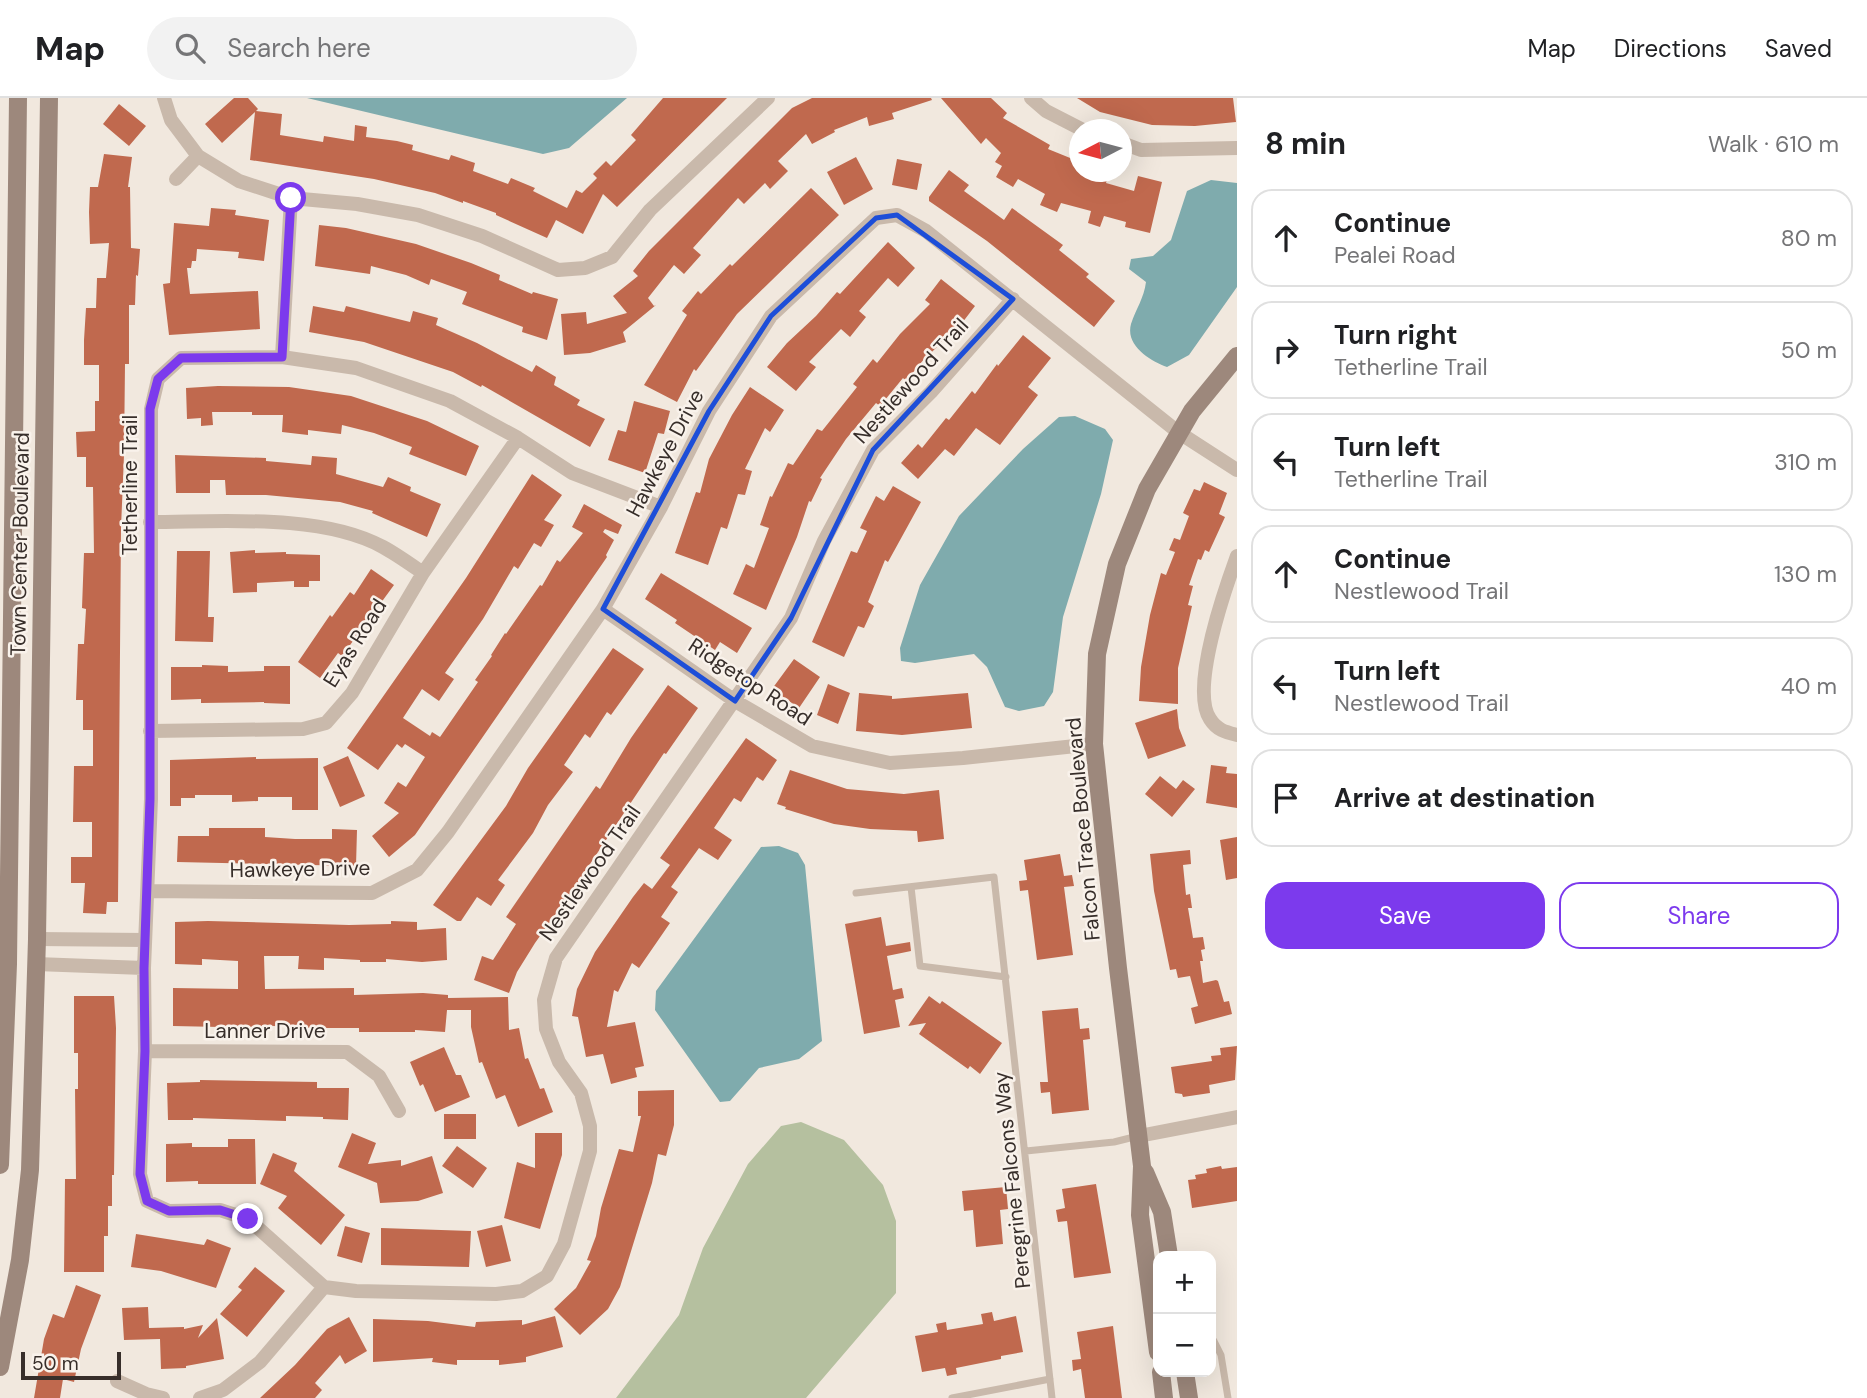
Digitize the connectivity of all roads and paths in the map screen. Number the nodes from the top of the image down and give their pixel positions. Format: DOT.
graph roads {
  1 [pos="18,98"];
  2 [pos="49,98"];
  3 [pos="164,98"];
  4 [pos="768,98"];
  5 [pos="1031,98"];
  6 [pos="1069,123"];
  7 [pos="1132,147"];
  8 [pos="1237,148"];
  9 [pos="198,156"];
  10 [pos="176,179"];
  11 [pos="291,198"];
  12 [pos="1013,299"];
  13 [pos="1237,356"];
  14 [pos="282,357"];
  15 [pos="1178,432"];
  16 [pos="518,438"];
  17 [pos="1237,470"];
  18 [pos="661,507"];
  19 [pos="150,522"];
  20 [pos="1237,556"];
  21 [pos="423,573"];
  22 [pos="6,589"];
  23 [pos="603,609"];
  24 [pos="735,701"];
  25 [pos="150,731"];
  26 [pos="1237,734"];
  27 [pos="1094,744"];
  28 [pos="911,887"];
  29 [pos="148,891"];
  30 [pos="856,893"];
  31 [pos="4,939"];
  32 [pos="37,939"];
  33 [pos="145,940"];
  34 [pos="4,963"];
  35 [pos="36,964"];
  36 [pos="144,968"];
  37 [pos="1006,977"];
  38 [pos="145,1051"];
  39 [pos="399,1111"];
  40 [pos="1234,1122"];
  41 [pos="1139,1136"];
  42 [pos="1026,1151"];
  43 [pos="0,1165"];
  44 [pos="1142,1166"];
  45 [pos="1168,1251"];
  46 [pos="324,1287"];
  47 [pos="1153,1314"];
  48 [pos="1216,1345"];
  49 [pos="0,1367"];
  50 [pos="1162,1377"];
  51 [pos="1186,1377"];
  52 [pos="1050,1379"];
  53 [pos="117,1381"];
  54 [pos="163,1398"];
  55 [pos="200,1398"];
  56 [pos="952,1398"];
  57 [pos="1052,1398"];
  58 [pos="1164,1398"];
  59 [pos="1189,1398"];
  60 [pos="1228,1398"];
  1 -- 22 [label="main road, Town Center Boulevard"];
  2 -- 32 [label="main road, Town Center Boulevard"];
  3 -- 9 [label="street"];
  4 -- 11 [label="street"];
  5 -- 6 [label="street"];
  7 -- 8 [label="street"];
  9 -- 10 [label="street"];
  9 -- 11 [label="street"];
  11 -- 14 [label="street"];
  12 -- 15 [label="street, Hawkeye Drive"];
  12 -- 18 [label="street, Hawkeye Drive"];
  12 -- 24 [label="street, Nestlewood Trail"];
  13 -- 15 [label="main road, Falcon Trace Boulevard"];
  14 -- 16 [label="street, Tetherline Trail"];
  14 -- 19 [label="street, Tetherline Trail"];
  15 -- 17 [label="street, Hawkeye Drive"];
  15 -- 27 [label="main road, Falcon Trace Boulevard"];
  16 -- 18 [label="street, Tetherline Trail"];
  16 -- 21 [label="street, Eyas Road"];
  18 -- 23 [label="street, Hawkeye Drive"];
  19 -- 21 [label="street"];
  19 -- 25 [label="street, Tetherline Trail"];
  20 -- 26 [label="street"];
  21 -- 25 [label="street, Eyas Road"];
  22 -- 31 [label="main road, Town Center Boulevard"];
  23 -- 24 [label="street, Ridgetop Road"];
  23 -- 29 [label="street, Hawkeye Drive"];
  24 -- 27 [label="street, Ridgetop Road"];
  24 -- 46 [label="street, Nestlewood Trail"];
  25 -- 29 [label="street, Tetherline Trail"];
  27 -- 41 [label="main road, Falcon Trace Boulevard"];
  28 -- 30 [label="lane, Peregrine Falcons Way"];
  28 -- 37 [label="lane"];
  28 -- 37 [label="lane, Peregrine Falcons Way"];
  29 -- 33 [label="street, Tetherline Trail"];
  31 -- 32 [label="main road"];
  31 -- 34 [label="main road, Town Center Boulevard"];
  32 -- 33 [label="street"];
  32 -- 35 [label="main road, Town Center Boulevard"];
  33 -- 36 [label="street, Tetherline Trail"];
  34 -- 35 [label="main road"];
  34 -- 43 [label="main road, Town Center Boulevard"];
  35 -- 36 [label="street"];
  35 -- 49 [label="main road, Town Center Boulevard"];
  36 -- 38 [label="street"];
  37 -- 42 [label="lane, Peregrine Falcons Way"];
  38 -- 39 [label="street, Lanner Drive"];
  38 -- 46 [label="street"];
  40 -- 41 [label="street"];
  41 -- 42 [label="lane"];
  41 -- 44 [label="main road, Falcon Trace Boulevard"];
  42 -- 52 [label="lane, Peregrine Falcons Way"];
  44 -- 45 [label="main road, Falcon Trace Boulevard"];
  44 -- 47 [label="main road, Falcon Trace Boulevard"];
  46 -- 55 [label="street"];
  48 -- 60 [label="lane"];
  50 -- 58 [label="main road"];
  51 -- 59 [label="main road"];
  52 -- 56 [label="lane"];
  52 -- 57 [label="lane, Peregrine Falcons Way"];
  53 -- 54 [label="street"];
}
